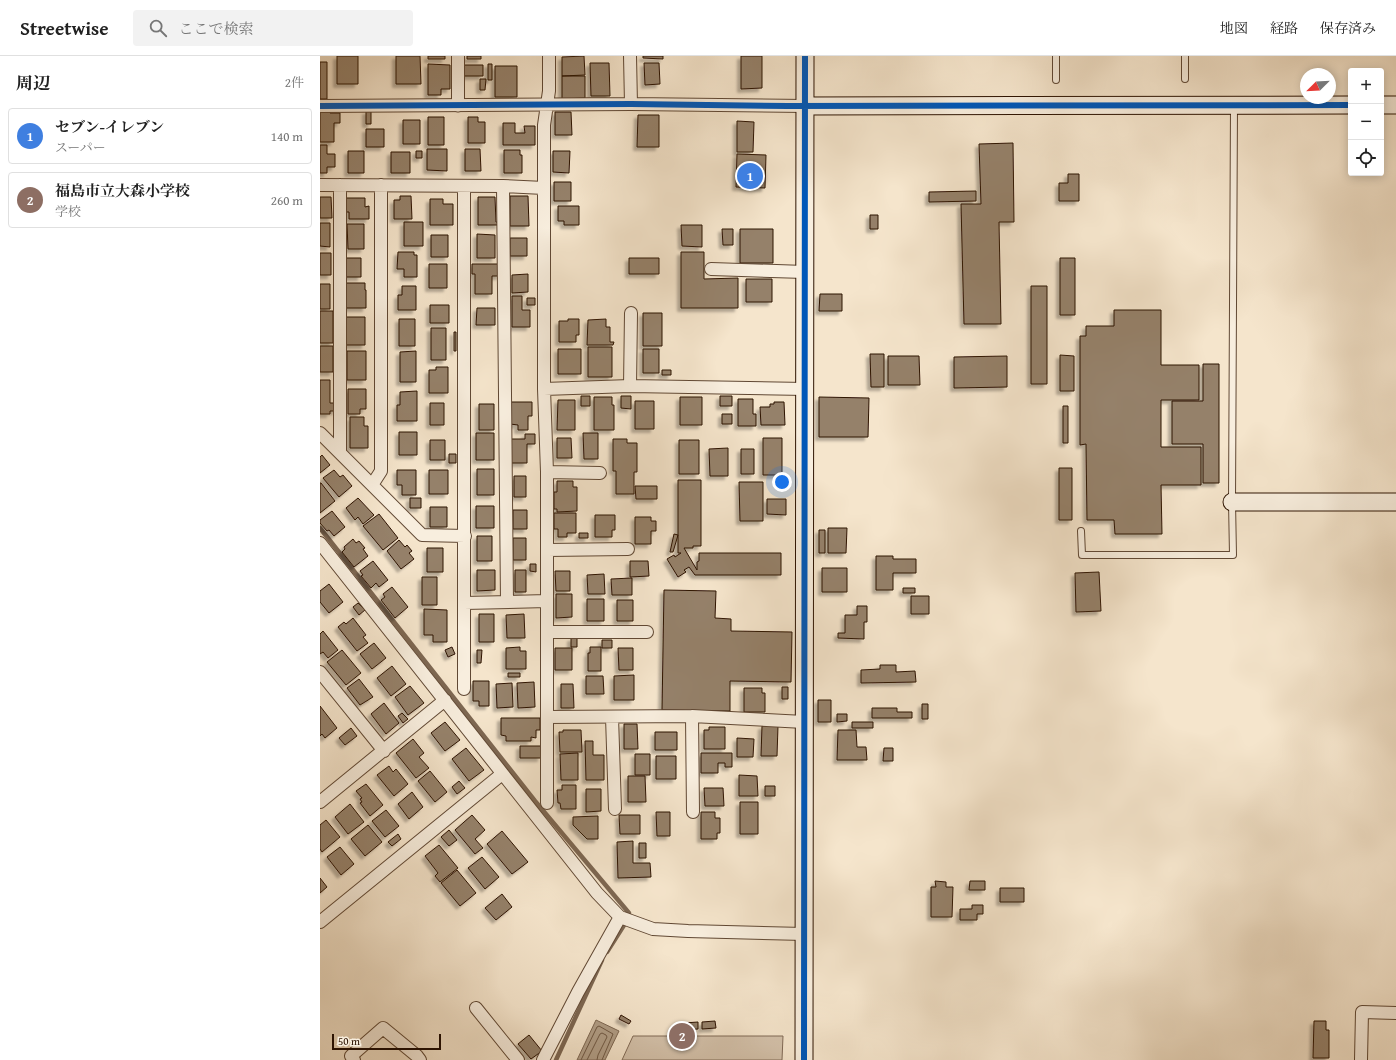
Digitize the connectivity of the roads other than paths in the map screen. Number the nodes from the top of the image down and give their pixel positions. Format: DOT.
graph roads {
  1 [pos="458,56"];
  2 [pos="548,56"];
  3 [pos="630,56"];
  4 [pos="805,56"];
  5 [pos="1056,56"];
  6 [pos="1185,56"];
  7 [pos="1185,78"];
  8 [pos="1056,80"];
  9 [pos="631,104"];
  10 [pos="1234,104"];
  11 [pos="1348,105"];
  12 [pos="1384,105"];
  13 [pos="1396,105"];
  14 [pos="320,106"];
  15 [pos="458,106"];
  16 [pos="547,106"];
  17 [pos="805,106"];
  18 [pos="320,185"];
  19 [pos="340,185"];
  20 [pos="382,185"];
  21 [pos="464,186"];
  22 [pos="503,186"];
  23 [pos="544,188"];
  24 [pos="711,269"];
  25 [pos="805,272"];
  26 [pos="631,313"];
  27 [pos="630,386"];
  28 [pos="544,389"];
  29 [pos="806,389"];
  30 [pos="320,433"];
  31 [pos="340,453"];
  32 [pos="547,472"];
  33 [pos="600,473"];
  34 [pos="372,485"];
  35 [pos="1232,502"];
  36 [pos="1396,502"];
  37 [pos="1081,531"];
  38 [pos="465,536"];
  39 [pos="320,543"];
  40 [pos="628,549"];
  41 [pos="548,550"];
  42 [pos="464,602"];
  43 [pos="507,602"];
  44 [pos="547,602"];
  45 [pos="547,632"];
  46 [pos="647,632"];
  47 [pos="320,672"];
  48 [pos="464,689"];
  49 [pos="445,700"];
  50 [pos="692,716"];
  51 [pos="547,717"];
  52 [pos="612,717"];
  53 [pos="804,722"];
  54 [pos="384,751"];
  55 [pos="502,774"];
  56 [pos="321,799"];
  57 [pos="547,803"];
  58 [pos="615,809"];
  59 [pos="693,812"];
  60 [pos="620,917"];
  61 [pos="320,922"];
  62 [pos="804,934"];
  63 [pos="476,1008"];
  64 [pos="1396,1013"];
  65 [pos="354,1060"];
  66 [pos="420,1060"];
  67 [pos="518,1060"];
  68 [pos="543,1060"];
  69 [pos="804,1060"];
  70 [pos="1361,1060"];
  1 -- 15 [label="street"];
  2 -- 16 [label="street"];
  3 -- 9 [label="street"];
  4 -- 17 [label="street"];
  5 -- 8 [label="lane"];
  6 -- 7 [label="lane"];
  9 -- 16 [label="street"];
  9 -- 17 [label="street"];
  10 -- 11 [label="street"];
  10 -- 17 [label="street"];
  10 -- 35 [label="lane"];
  12 -- 13 [label="street"];
  14 -- 15 [label="street"];
  15 -- 16 [label="street"];
  16 -- 23 [label="street"];
  17 -- 25 [label="street"];
  18 -- 19 [label="street"];
  19 -- 20 [label="street"];
  19 -- 31 [label="street"];
  20 -- 21 [label="street"];
  20 -- 34 [label="street"];
  21 -- 22 [label="street"];
  21 -- 38 [label="street"];
  22 -- 23 [label="street"];
  22 -- 43 [label="street"];
  23 -- 28 [label="street"];
  24 -- 25 [label="street"];
  25 -- 29 [label="street"];
  26 -- 27 [label="street"];
  27 -- 28 [label="street"];
  27 -- 29 [label="street"];
  28 -- 32 [label="street"];
  29 -- 53 [label="street"];
  30 -- 31 [label="street"];
  31 -- 34 [label="street"];
  32 -- 33 [label="street"];
  32 -- 41 [label="street"];
  34 -- 38 [label="street"];
  35 -- 36 [label="street"];
  35 -- 37 [label="lane"];
  38 -- 42 [label="street"];
  39 -- 49 [label="street"];
  40 -- 41 [label="street"];
  41 -- 44 [label="street"];
  42 -- 43 [label="street"];
  42 -- 48 [label="street"];
  43 -- 44 [label="street"];
  44 -- 45 [label="street"];
  45 -- 46 [label="street"];
  45 -- 51 [label="street"];
  47 -- 54 [label="street"];
  49 -- 54 [label="street"];
  49 -- 55 [label="street"];
  50 -- 52 [label="street"];
  50 -- 53 [label="street"];
  50 -- 59 [label="street"];
  51 -- 52 [label="street"];
  51 -- 57 [label="street"];
  52 -- 58 [label="street"];
  53 -- 62 [label="street"];
  54 -- 56 [label="street"];
  55 -- 60 [label="street"];
  55 -- 61 [label="street"];
  60 -- 62 [label="street"];
  60 -- 68 [label="street"];
  62 -- 69 [label="street"];
  63 -- 67 [label="street"];
  64 -- 70 [label="street"];
  65 -- 66 [label="street"];
}
